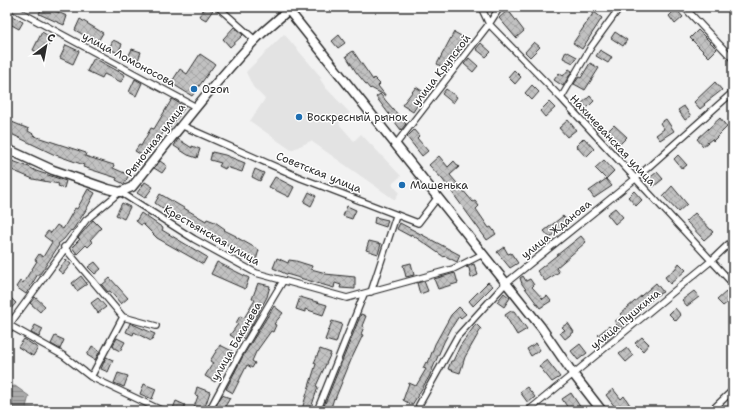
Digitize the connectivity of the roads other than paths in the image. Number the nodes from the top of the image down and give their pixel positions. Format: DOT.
graph roads {
  1 [pos="11,7"];
  2 [pos="218,7"];
  3 [pos="481,7"];
  4 [pos="500,7"];
  5 [pos="620,7"];
  6 [pos="684,7"];
  7 [pos="289,8"];
  8 [pos="489,24"];
  9 [pos="255,40"];
  10 [pos="733,59"];
  11 [pos="733,92"];
  12 [pos="561,98"];
  13 [pos="196,106"];
  14 [pos="183,126"];
  15 [pos="396,144"];
  16 [pos="7,149"];
  17 [pos="635,179"];
  18 [pos="120,192"];
  19 [pos="438,197"];
  20 [pos="396,216"];
  21 [pos="733,240"];
  22 [pos="64,248"];
  23 [pos="483,254"];
  24 [pos="711,261"];
  25 [pos="283,281"];
  26 [pos="506,283"];
  27 [pos="733,284"];
  28 [pos="371,292"];
  29 [pos="364,294"];
  30 [pos="123,317"];
  31 [pos="8,324"];
  32 [pos="156,326"];
  33 [pos="574,376"];
  34 [pos="91,377"];
  35 [pos="733,390"];
  36 [pos="419,405"];
  37 [pos="162,411"];
  38 [pos="209,411"];
  39 [pos="317,411"];
  40 [pos="528,411"];
  41 [pos="602,411"];
  42 [pos="711,411"];
  1 -- 13 [label="street, улица Ломоносова"];
  2 -- 9 [label="street"];
  3 -- 8 [label="street, Нахичеванская улица"];
  4 -- 8 [label="street, улица Крупской"];
  5 -- 12 [label="street"];
  6 -- 10 [label="street"];
  7 -- 9 [label="street, Рыночная улица"];
  7 -- 15 [label="street"];
  8 -- 12 [label="street, Нахичеванская улица"];
  8 -- 15 [label="street, улица Крупской"];
  9 -- 13 [label="street, Рыночная улица"];
  11 -- 17 [label="street, улица Жданова"];
  12 -- 17 [label="street, Нахичеванская улица"];
  13 -- 14 [label="street, Рыночная улица"];
  14 -- 18 [label="street, Рыночная улица"];
  14 -- 20 [label="street, Советская улица"];
  15 -- 19 [label="street"];
  16 -- 18 [label="street, Крестьянская улица"];
  17 -- 24 [label="street, Нахичеванская улица"];
  17 -- 26 [label="street, улица Жданова"];
  18 -- 22 [label="street, Рыночная улица"];
  18 -- 25 [label="street, Крестьянская улица"];
  19 -- 20 [label="street, Советская улица"];
  19 -- 23 [label="street"];
  20 -- 28 [label="street"];
  21 -- 24 [label="street, улица Пушкина"];
  22 -- 30 [label="street"];
  22 -- 31 [label="street, Рыночная улица"];
  23 -- 26 [label="street"];
  23 -- 28 [label="street, Крестьянская улица"];
  24 -- 27 [label="street, Нахичеванская улица"];
  24 -- 33 [label="street, улица Пушкина"];
  25 -- 29 [label="street, Крестьянская улица"];
  25 -- 38 [label="street, улица Баканева"];
  26 -- 33 [label="street"];
  26 -- 36 [label="street, улица Жданова"];
  28 -- 29 [label="street, Крестьянская улица"];
  29 -- 39 [label="street"];
  30 -- 32 [label="street"];
  30 -- 34 [label="street"];
  31 -- 34 [label="street"];
  33 -- 40 [label="street, улица Пушкина"];
  33 -- 41 [label="street"];
  34 -- 37 [label="street"];
  35 -- 42 [label="street"];
}
